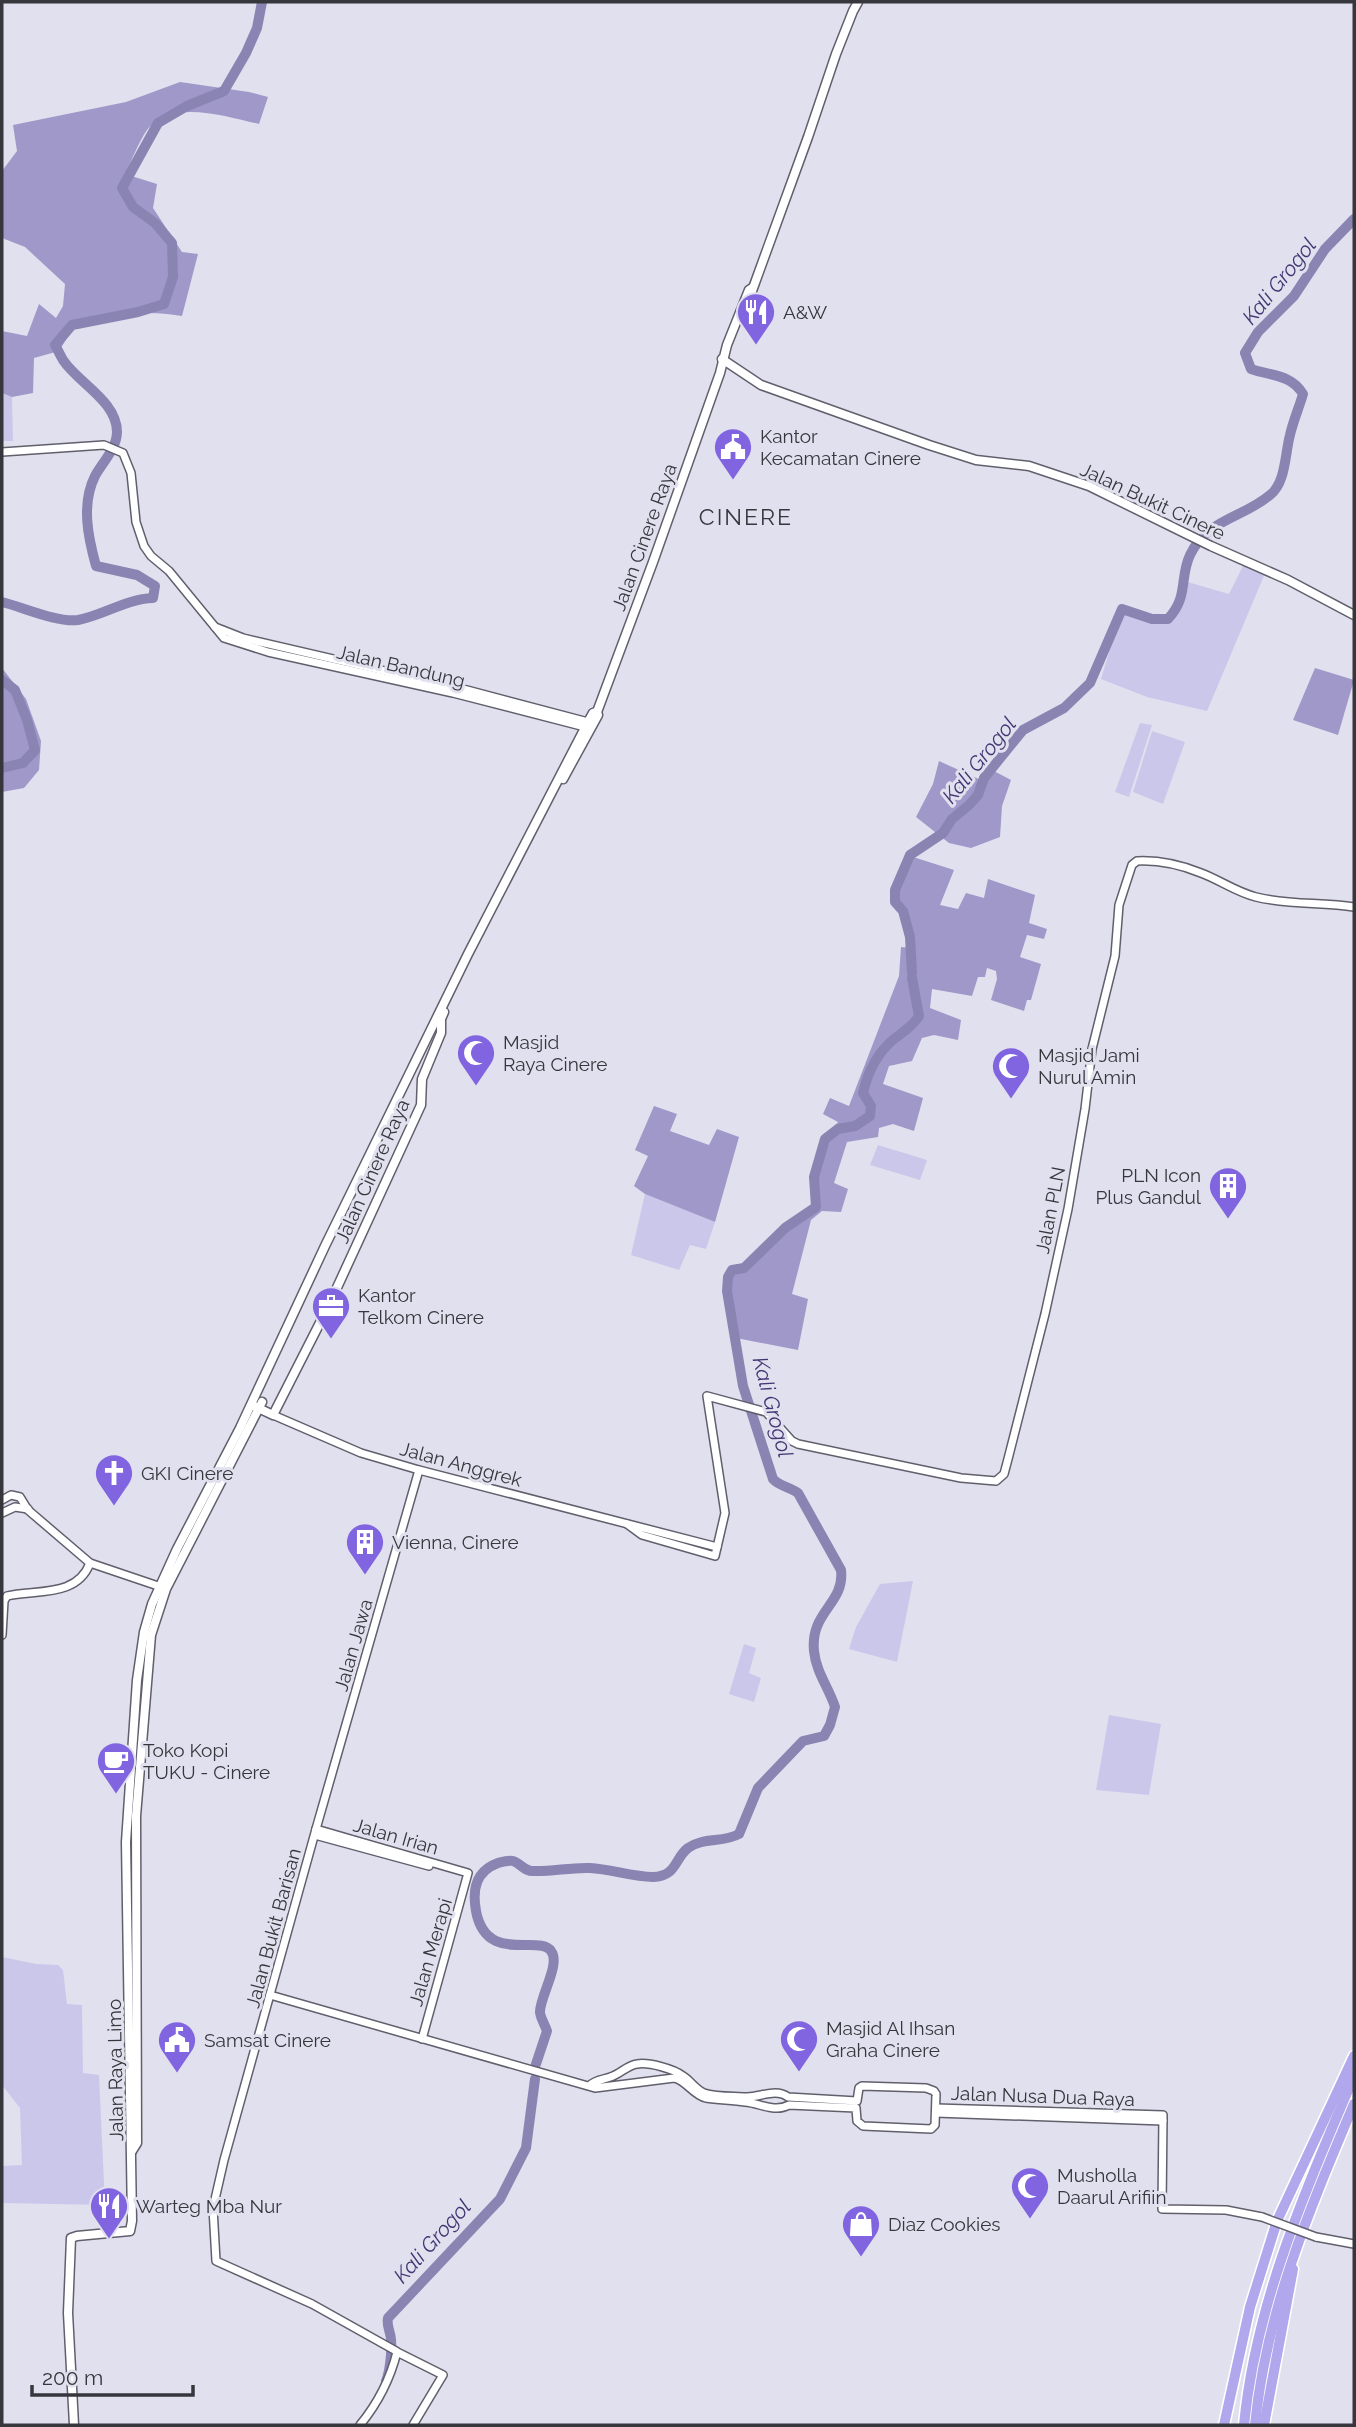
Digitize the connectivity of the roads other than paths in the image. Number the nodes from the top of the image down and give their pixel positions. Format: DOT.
graph roads {
  1 [pos="858,2"];
  2 [pos="725,365"];
  3 [pos="2,452"];
  4 [pos="1354,615"];
  5 [pos="597,712"];
  6 [pos="587,724"];
  7 [pos="1354,907"];
  8 [pos="410,1084"];
  9 [pos="283,1339"];
  10 [pos="257,1403"];
  11 [pos="275,1413"];
  12 [pos="419,1470"];
  13 [pos="2,1500"];
  14 [pos="28,1510"];
  15 [pos="2,1513"];
  16 [pos="627,1524"];
  17 [pos="718,1547"];
  18 [pos="90,1563"];
  19 [pos="163,1588"];
  20 [pos="2,1635"];
  21 [pos="315,1832"];
  22 [pos="467,1875"];
  23 [pos="270,1996"];
  24 [pos="422,2039"];
  25 [pos="1354,2056"];
  26 [pos="1354,2076"];
  27 [pos="589,2086"];
  28 [pos="754,2100"];
  29 [pos="788,2101"];
  30 [pos="1354,2104"];
  31 [pos="857,2105"];
  32 [pos="936,2110"];
  33 [pos="1297,2241"];
  34 [pos="1354,2244"];
  35 [pos="392,2349"];
  36 [pos="1253,2363"];
  37 [pos="74,2425"];
  38 [pos="360,2425"];
  39 [pos="413,2425"];
  40 [pos="1224,2425"];
  41 [pos="1237,2425"];
  42 [pos="1244,2425"];
  43 [pos="1255,2425"];
  44 [pos="1264,2425"];
  1 -- 2 [label="main road, Jalan Cinere Raya"];
  2 -- 4 [label="main road, Jalan Bukit Cinere"];
  2 -- 5 [label="main road, Jalan Cinere Raya"];
  3 -- 6 [label="street, Jalan Bandung"];
  5 -- 6 [label="main road, Jalan Cinere Raya"];
  5 -- 11 [label="main road, Jalan Cinere Raya"];
  6 -- 9 [label="main road, Jalan Cinere Raya"];
  7 -- 17 [label="street, Jalan PLN"];
  8 -- 9 [label="main road, Jalan Cinere Raya"];
  9 -- 10 [label="main road, Jalan Cinere Raya"];
  10 -- 11 [label="main road, Jalan Anggrek"];
  10 -- 19 [label="main road, Jalan Raya Limo"];
  11 -- 12 [label="street, Jalan Anggrek"];
  12 -- 16 [label="street, Jalan Anggrek"];
  12 -- 21 [label="street, Jalan Jawa"];
  13 -- 14 [label="street"];
  14 -- 15 [label="street"];
  14 -- 18 [label="street"];
  16 -- 17 [label="street, Jalan Anggrek"];
  16 -- 17 [label="street, Jalan Anggrek"];
  18 -- 19 [label="street"];
  18 -- 20 [label="street"];
  19 -- 37 [label="main road, Jalan Raya Limo"];
  21 -- 22 [label="street, Jalan Irian"];
  21 -- 23 [label="street, Jalan Bukit Barisan"];
  22 -- 24 [label="street, Jalan Merapi"];
  23 -- 24 [label="street"];
  23 -- 35 [label="street, Jalan Bukit Barisan"];
  24 -- 27 [label="street"];
  25 -- 40 [label="highway"];
  26 -- 36 [label="highway"];
  27 -- 28 [label="street"];
  27 -- 28 [label="street"];
  28 -- 29 [label="street"];
  28 -- 29 [label="street"];
  29 -- 31 [label="street"];
  30 -- 33 [label="highway"];
  31 -- 32 [label="street, Jalan Nusa Dua Raya"];
  31 -- 32 [label="street, Jalan Nusa Dua Raya"];
  32 -- 34 [label="street, Jalan Nusa Dua Raya, bridge"];
  33 -- 43 [label="highway"];
  33 -- 44 [label="highway"];
  35 -- 38 [label="street"];
  35 -- 39 [label="street"];
  36 -- 41 [label="highway"];
  36 -- 42 [label="highway"];
}
